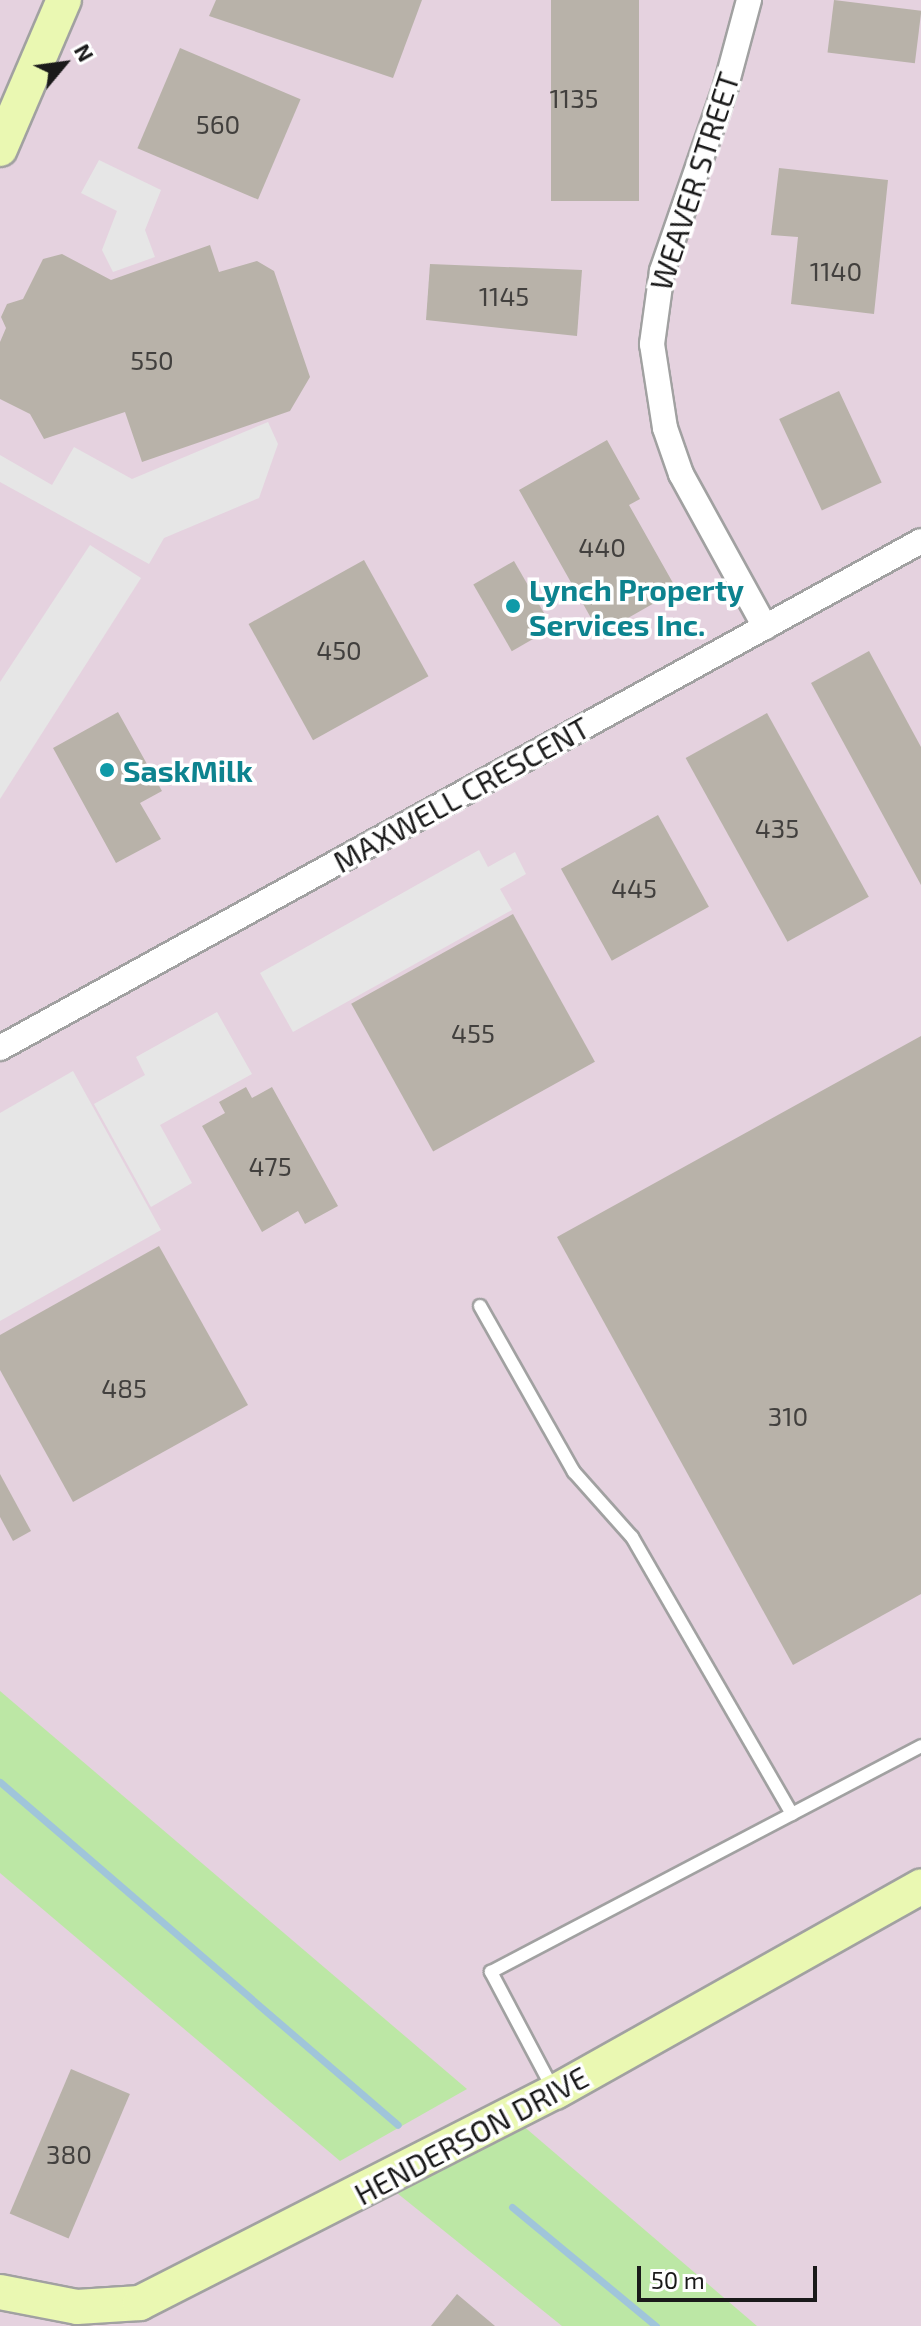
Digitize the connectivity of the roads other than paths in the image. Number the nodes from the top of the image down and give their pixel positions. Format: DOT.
graph roads {
  1 [pos="64,0"];
  2 [pos="749,0"];
  3 [pos="0,149"];
  4 [pos="921,541"];
  5 [pos="765,627"];
  6 [pos="0,1048"];
  7 [pos="480,1306"];
  8 [pos="921,1746"];
  9 [pos="792,1814"];
  10 [pos="921,1887"];
  11 [pos="555,2092"];
  12 [pos="0,2292"];
  1 -- 3 [label="street"];
  2 -- 5 [label="street, WEAVER STREET"];
  4 -- 5 [label="street, MAXWELL CRESCENT"];
  5 -- 6 [label="street, MAXWELL CRESCENT"];
  7 -- 9 [label="lane"];
  8 -- 9 [label="lane"];
  9 -- 11 [label="lane"];
  10 -- 11 [label="street, HENDERSON DRIVE"];
  11 -- 12 [label="street, HENDERSON DRIVE"];
}
